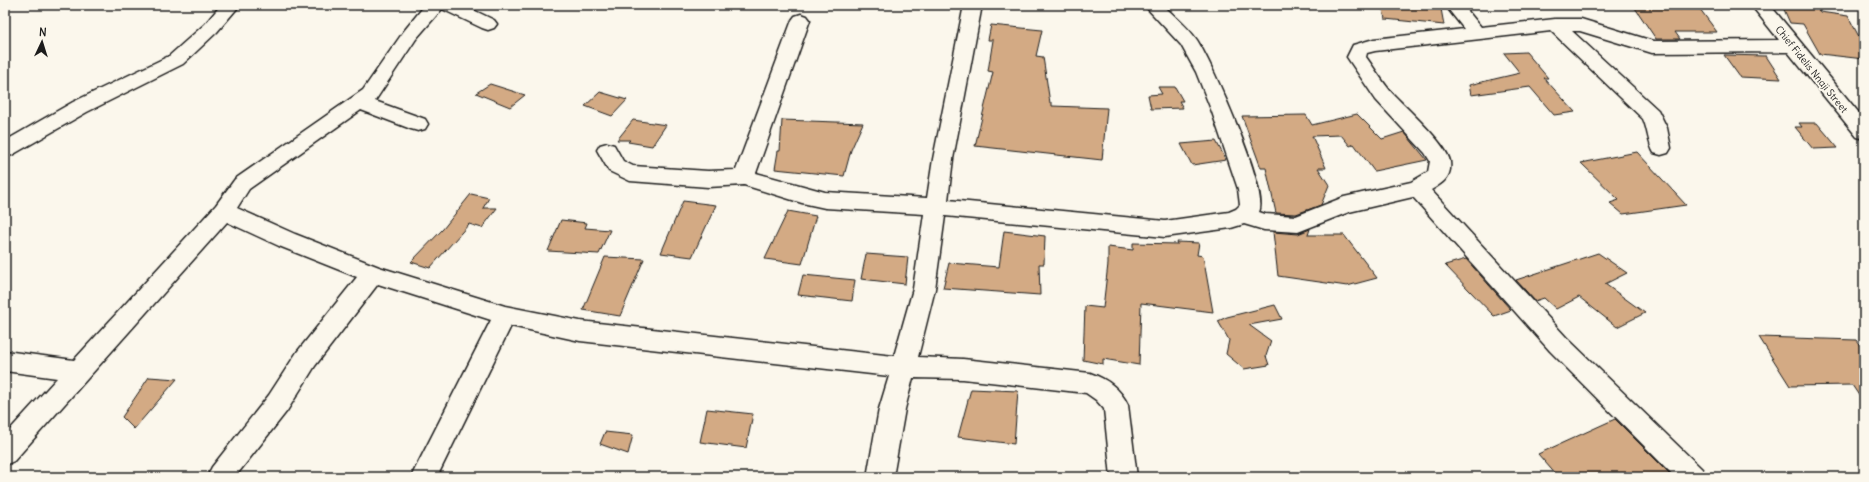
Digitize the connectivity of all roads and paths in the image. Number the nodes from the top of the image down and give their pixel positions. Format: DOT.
graph roads {
  1 [pos="231,5"];
  2 [pos="435,5"];
  3 [pos="448,5"];
  4 [pos="973,5"];
  5 [pos="1153,5"];
  6 [pos="1454,5"];
  7 [pos="1760,5"];
  8 [pos="801,20"];
  9 [pos="488,24"];
  10 [pos="1555,25"];
  11 [pos="1477,34"];
  12 [pos="1794,46"];
  13 [pos="361,103"];
  14 [pos="418,124"];
  15 [pos="1864,132"];
  16 [pos="1661,148"];
  17 [pos="5,150"];
  18 [pos="607,150"];
  19 [pos="744,177"];
  20 [pos="1417,188"];
  21 [pos="936,207"];
  22 [pos="224,211"];
  23 [pos="1244,215"];
  24 [pos="373,274"];
  25 [pos="505,315"];
  26 [pos="5,361"];
  27 [pos="903,367"];
  28 [pos="78,371"];
  29 [pos="5,452"];
  30 [pos="221,475"];
  31 [pos="424,477"];
  32 [pos="880,477"];
  33 [pos="1124,477"];
  34 [pos="1693,477"];
  1 -- 17 [label="street"];
  2 -- 13 [label="street"];
  3 -- 9 [label="street"];
  4 -- 21 [label="street"];
  5 -- 23 [label="street"];
  6 -- 11 [label="street"];
  7 -- 12 [label="street, Chief Fidelis Nnaji Street"];
  8 -- 19 [label="street"];
  10 -- 11 [label="street"];
  10 -- 12 [label="street"];
  10 -- 16 [label="street"];
  11 -- 20 [label="street"];
  12 -- 15 [label="street, Chief Fidelis Nnaji Street"];
  13 -- 14 [label="street"];
  13 -- 22 [label="street"];
  18 -- 19 [label="street"];
  19 -- 21 [label="street"];
  20 -- 23 [label="street"];
  20 -- 34 [label="street"];
  21 -- 23 [label="street"];
  21 -- 27 [label="street"];
  22 -- 24 [label="street"];
  22 -- 28 [label="street"];
  24 -- 25 [label="street"];
  24 -- 30 [label="street"];
  25 -- 27 [label="street"];
  25 -- 31 [label="street"];
  26 -- 28 [label="street"];
  27 -- 32 [label="street"];
  27 -- 33 [label="street"];
  28 -- 29 [label="street"];
}
